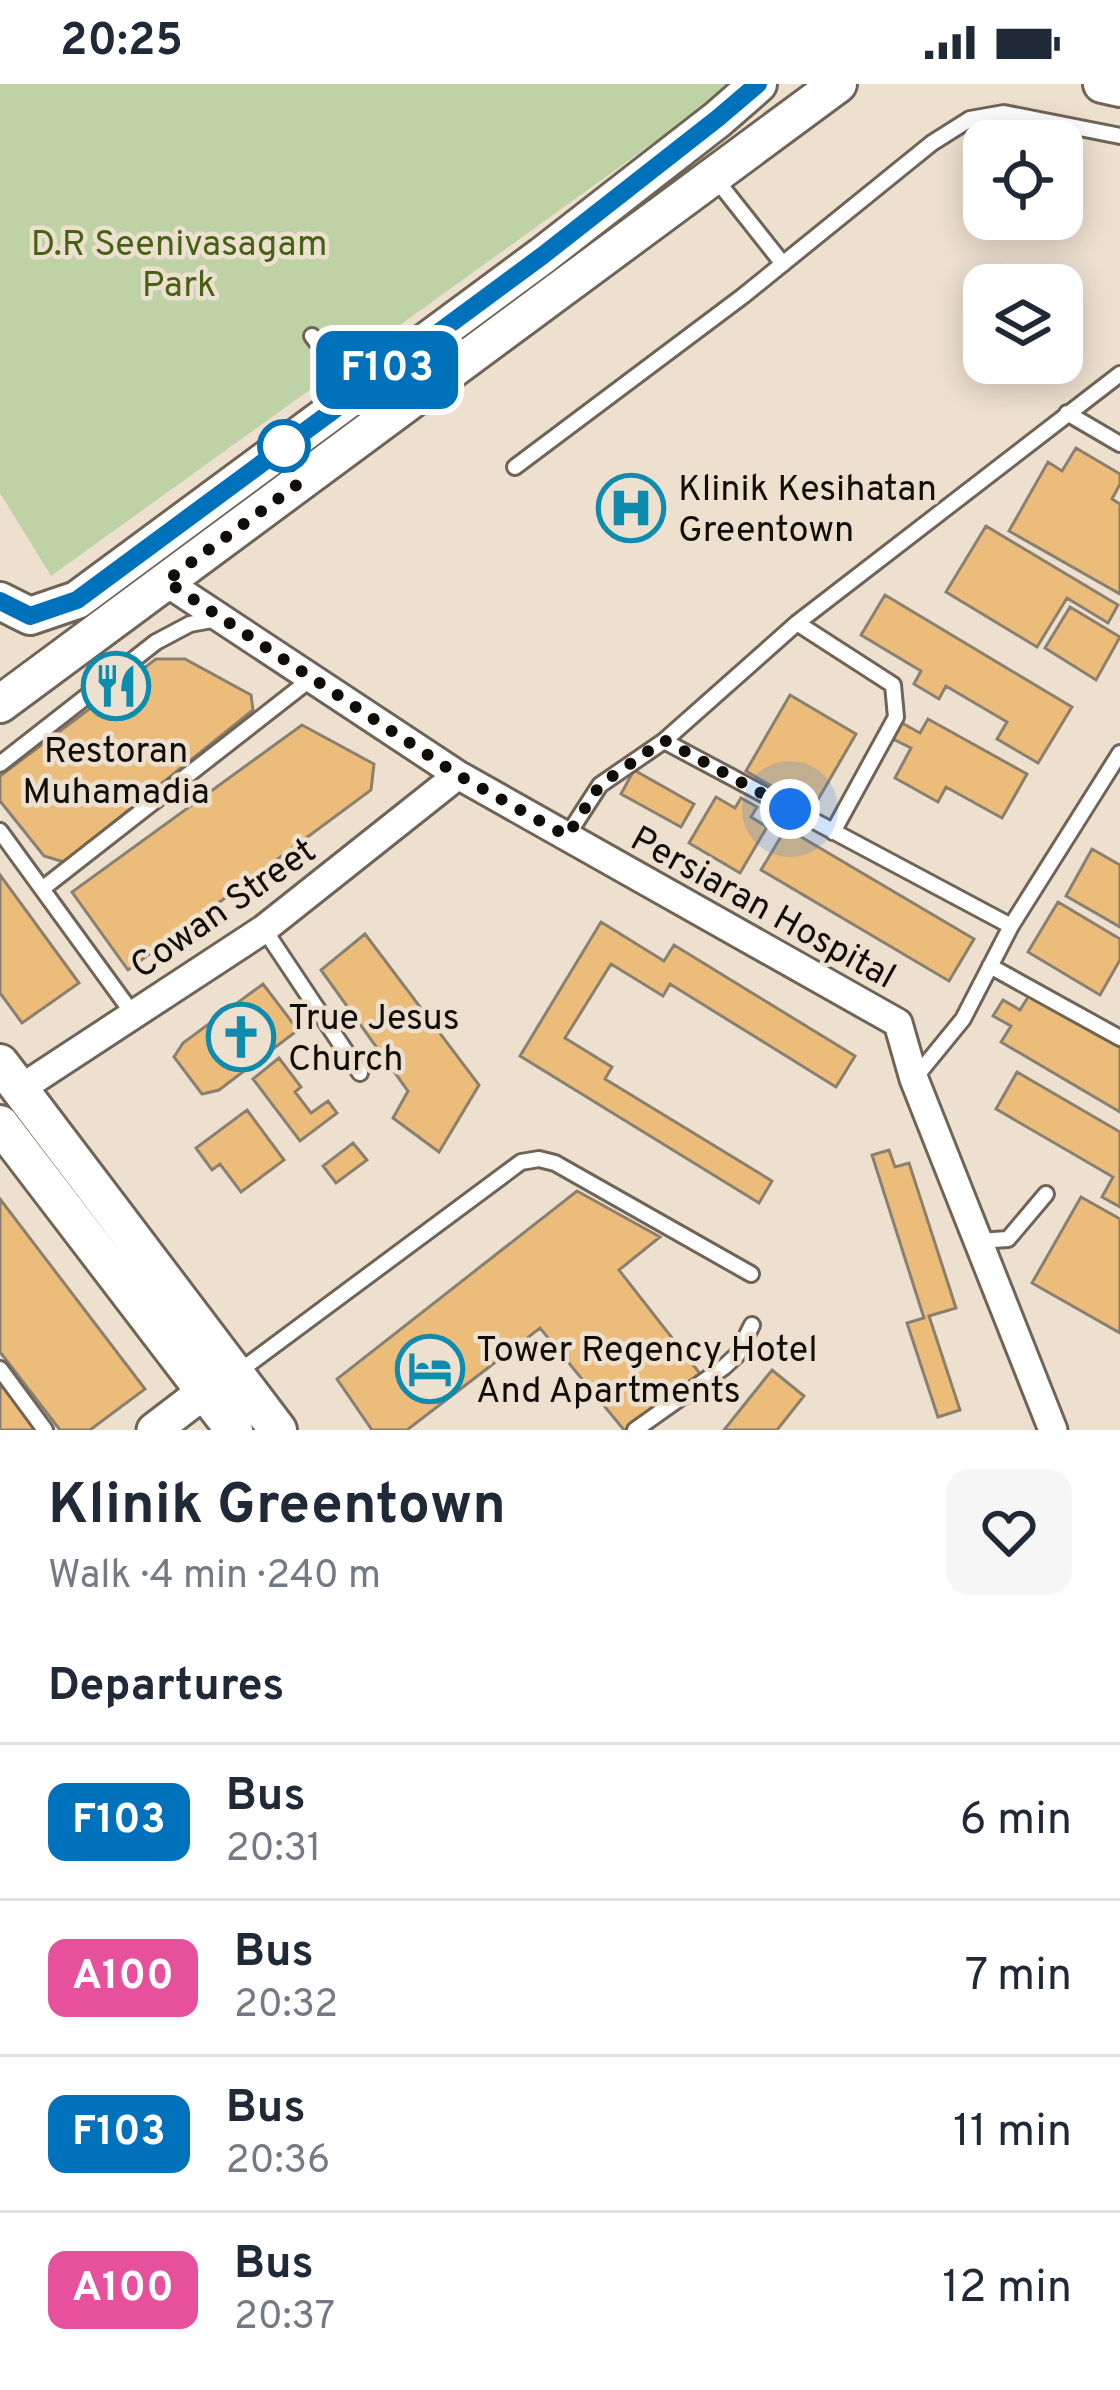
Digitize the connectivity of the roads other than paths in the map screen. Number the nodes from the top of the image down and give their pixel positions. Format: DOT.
graph roads {
  1 [pos="758,84"];
  2 [pos="838,84"];
  3 [pos="1102,84"];
  4 [pos="1120,88"];
  5 [pos="1120,136"];
  6 [pos="712,175"];
  7 [pos="783,264"];
  8 [pos="312,336"];
  9 [pos="1120,374"];
  10 [pos="357,393"];
  11 [pos="1067,413"];
  12 [pos="1120,444"];
  13 [pos="515,466"];
  14 [pos="166,581"];
  15 [pos="0,601"];
  16 [pos="223,618"];
  17 [pos="797,623"];
  18 [pos="312,678"];
  19 [pos="0,704"];
  20 [pos="664,740"];
  21 [pos="1120,753"];
  22 [pos="0,764"];
  23 [pos="458,775"];
  24 [pos="0,831"];
  25 [pos="833,832"];
  26 [pos="567,836"];
  27 [pos="42,889"];
  28 [pos="1011,926"];
  29 [pos="264,928"];
  30 [pos="991,966"];
  31 [pos="133,1014"];
  32 [pos="1120,1038"];
  33 [pos="360,1073"];
  34 [pos="914,1079"];
  35 [pos="7,1087"];
  36 [pos="0,1124"];
  37 [pos="16,1165"];
  38 [pos="1046,1194"];
  39 [pos="978,1241"];
  40 [pos="751,1274"];
  41 [pos="752,1324"];
  42 [pos="0,1369"];
  43 [pos="220,1371"];
  44 [pos="45,1430"];
  45 [pos="154,1430"];
  46 [pos="234,1430"];
  47 [pos="278,1430"];
  48 [pos="635,1430"];
  49 [pos="1053,1430"];
  1 -- 10 [label="main road"];
  2 -- 6 [label="main road"];
  3 -- 4 [label="main road"];
  5 -- 7 [label="lane"];
  6 -- 7 [label="lane"];
  6 -- 14 [label="main road"];
  7 -- 13 [label="lane"];
  8 -- 10 [label="lane"];
  9 -- 11 [label="lane"];
  10 -- 15 [label="main road"];
  11 -- 12 [label="lane"];
  11 -- 17 [label="lane"];
  14 -- 16 [label="street, Persiaran Hospital"];
  14 -- 19 [label="main road"];
  16 -- 18 [label="street, Persiaran Hospital"];
  16 -- 22 [label="lane"];
  17 -- 20 [label="lane"];
  17 -- 25 [label="lane"];
  18 -- 23 [label="street, Persiaran Hospital"];
  18 -- 27 [label="lane"];
  20 -- 25 [label="lane"];
  20 -- 26 [label="lane"];
  21 -- 28 [label="lane"];
  23 -- 26 [label="street, Persiaran Hospital"];
  23 -- 29 [label="street, Cowan Street"];
  24 -- 27 [label="lane"];
  25 -- 28 [label="lane"];
  26 -- 34 [label="street, Persiaran Hospital"];
  27 -- 31 [label="lane"];
  28 -- 30 [label="lane"];
  29 -- 31 [label="street, Cowan Street"];
  29 -- 33 [label="lane"];
  30 -- 32 [label="lane"];
  30 -- 34 [label="lane"];
  31 -- 35 [label="street, Cowan Street"];
  34 -- 39 [label="street, Persiaran Hospital"];
  35 -- 43 [label="main road"];
  36 -- 37 [label="main road"];
  37 -- 43 [label="main road"];
  38 -- 39 [label="lane"];
  39 -- 49 [label="street, Persiaran Hospital"];
  40 -- 43 [label="lane"];
  41 -- 48 [label="lane"];
  42 -- 44 [label="lane"];
  43 -- 45 [label="street"];
  43 -- 46 [label="main road"];
  43 -- 47 [label="main road"];
}
